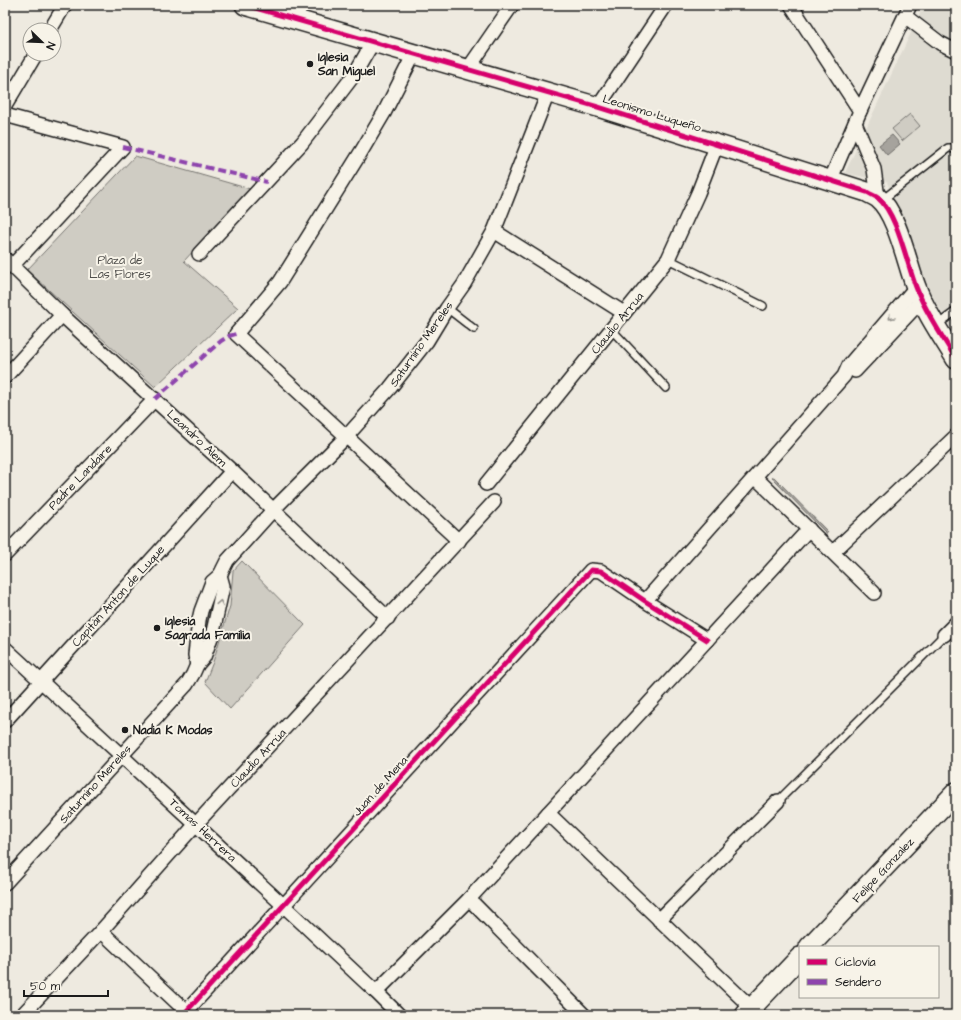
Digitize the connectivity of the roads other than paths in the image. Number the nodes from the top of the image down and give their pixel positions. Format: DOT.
graph roads {
  1 [pos="65,5"];
  2 [pos="245,5"];
  3 [pos="512,5"];
  4 [pos="666,5"];
  5 [pos="791,5"];
  6 [pos="908,10"];
  7 [pos="297,12"];
  8 [pos="55,22"];
  9 [pos="373,42"];
  10 [pos="956,51"];
  11 [pos="414,54"];
  12 [pos="31,62"];
  13 [pos="468,70"];
  14 [pos="548,93"];
  15 [pos="5,106"];
  16 [pos="598,107"];
  17 [pos="5,115"];
  18 [pos="857,117"];
  19 [pos="717,144"];
  20 [pos="956,150"];
  21 [pos="830,181"];
  22 [pos="879,200"];
  23 [pos="494,230"];
  24 [pos="199,254"];
  25 [pos="668,259"];
  26 [pos="9,263"];
  27 [pos="919,294"];
  28 [pos="763,306"];
  29 [pos="447,308"];
  30 [pos="956,311"];
  31 [pos="624,313"];
  32 [pos="62,315"];
  33 [pos="936,326"];
  34 [pos="611,329"];
  35 [pos="474,330"];
  36 [pos="956,359"];
  37 [pos="5,377"];
  38 [pos="666,388"];
  39 [pos="154,399"];
  40 [pos="956,436"];
  41 [pos="346,437"];
  42 [pos="232,470"];
  43 [pos="755,477"];
  44 [pos="486,484"];
  45 [pos="494,502"];
  46 [pos="273,510"];
  47 [pos="809,529"];
  48 [pos="459,541"];
  49 [pos="833,552"];
  50 [pos="5,555"];
  51 [pos="874,593"];
  52 [pos="645,601"];
  53 [pos="388,618"];
  54 [pos="956,622"];
  55 [pos="944,636"];
  56 [pos="707,640"];
  57 [pos="5,648"];
  58 [pos="42,681"];
  59 [pos="5,721"];
  60 [pos="121,754"];
  61 [pos="956,792"];
  62 [pos="778,801"];
  63 [pos="548,813"];
  64 [pos="196,824"];
  65 [pos="5,883"];
  66 [pos="469,899"];
  67 [pos="284,906"];
  68 [pos="659,920"];
  69 [pos="101,931"];
  70 [pos="810,946"];
  71 [pos="799,958"];
  72 [pos="376,992"];
  73 [pos="752,1013"];
  74 [pos="187,1014"];
  75 [pos="22,1015"];
  76 [pos="399,1015"];
  77 [pos="584,1015"];
  1 -- 8 [label="street"];
  2 -- 7 [label="street, Leonismo Luqueño"];
  3 -- 13 [label="street"];
  4 -- 16 [label="street"];
  5 -- 18 [label="street"];
  6 -- 10 [label="street"];
  6 -- 18 [label="street"];
  7 -- 9 [label="street, Leonismo Luqueño"];
  9 -- 11 [label="street, Leonismo Luqueño"];
  9 -- 24 [label="street"];
  11 -- 13 [label="street, Leonismo Luqueño"];
  11 -- 41 [label="street"];
  12 -- 15 [label="street"];
  13 -- 14 [label="street, Leonismo Luqueño"];
  14 -- 16 [label="street, Leonismo Luqueño"];
  14 -- 23 [label="street, Saturnino Mereles"];
  16 -- 19 [label="street, Leonismo Luqueño"];
  17 -- 26 [label="street"];
  18 -- 21 [label="street"];
  18 -- 22 [label="street"];
  19 -- 21 [label="street, Leonismo Luqueño"];
  19 -- 25 [label="street, Claudio Arrua"];
  20 -- 22 [label="lane"];
  21 -- 22 [label="street, Leonismo Luqueño"];
  22 -- 27 [label="street"];
  23 -- 29 [label="street, Saturnino Mereles"];
  23 -- 31 [label="street"];
  25 -- 28 [label="lane"];
  25 -- 31 [label="street, Claudio Arrua"];
  26 -- 32 [label="street, Leandro Alem"];
  27 -- 33 [label="street"];
  27 -- 43 [label="street"];
  29 -- 35 [label="lane"];
  29 -- 41 [label="street, Saturnino Mereles"];
  30 -- 33 [label="lane"];
  31 -- 34 [label="street, Claudio Arrua"];
  32 -- 37 [label="street"];
  32 -- 39 [label="street, Leandro Alem"];
  33 -- 36 [label="street"];
  34 -- 38 [label="lane"];
  34 -- 44 [label="street, Claudio Arrua"];
  39 -- 42 [label="street, Leandro Alem"];
  39 -- 50 [label="street, Padre Landaire"];
  40 -- 49 [label="street"];
  41 -- 46 [label="street, Saturnino Mereles"];
  41 -- 48 [label="street"];
  42 -- 46 [label="street, Leandro Alem"];
  42 -- 58 [label="street, Capitán Anton de Luque"];
  43 -- 47 [label="street"];
  43 -- 52 [label="street"];
  45 -- 48 [label="street, Claudio Arrúa"];
  46 -- 53 [label="street, Leandro Alem"];
  46 -- 60 [label="street, Saturnino Mereles"];
  47 -- 49 [label="street"];
  47 -- 56 [label="street"];
  48 -- 53 [label="street, Claudio Arrúa"];
  49 -- 51 [label="street"];
  52 -- 56 [label="street"];
  52 -- 67 [label="street, Juan de Mena"];
  53 -- 64 [label="street, Claudio Arrúa"];
  54 -- 55 [label="street"];
  55 -- 62 [label="lane"];
  56 -- 63 [label="street"];
  57 -- 58 [label="street, Tomas Herrera"];
  58 -- 59 [label="street, Capitán Anton de Luque"];
  58 -- 60 [label="street, Tomas Herrera"];
  60 -- 64 [label="street, Tomas Herrera"];
  60 -- 65 [label="street, Saturnino Mereles"];
  61 -- 70 [label="street, Felipe Gonzalez"];
  62 -- 68 [label="street"];
  63 -- 66 [label="street"];
  63 -- 68 [label="street"];
  64 -- 67 [label="street, Tomas Herrera"];
  64 -- 69 [label="street, Claudio Arrúa"];
  66 -- 72 [label="street"];
  66 -- 77 [label="street"];
  67 -- 72 [label="street, Tomas Herrera"];
  67 -- 74 [label="street, Juan de Mena"];
  68 -- 73 [label="street"];
  69 -- 74 [label="street"];
  69 -- 75 [label="street, Claudio Arrúa"];
  71 -- 73 [label="street"];
  72 -- 76 [label="street, Tomas Herrera"];
}
